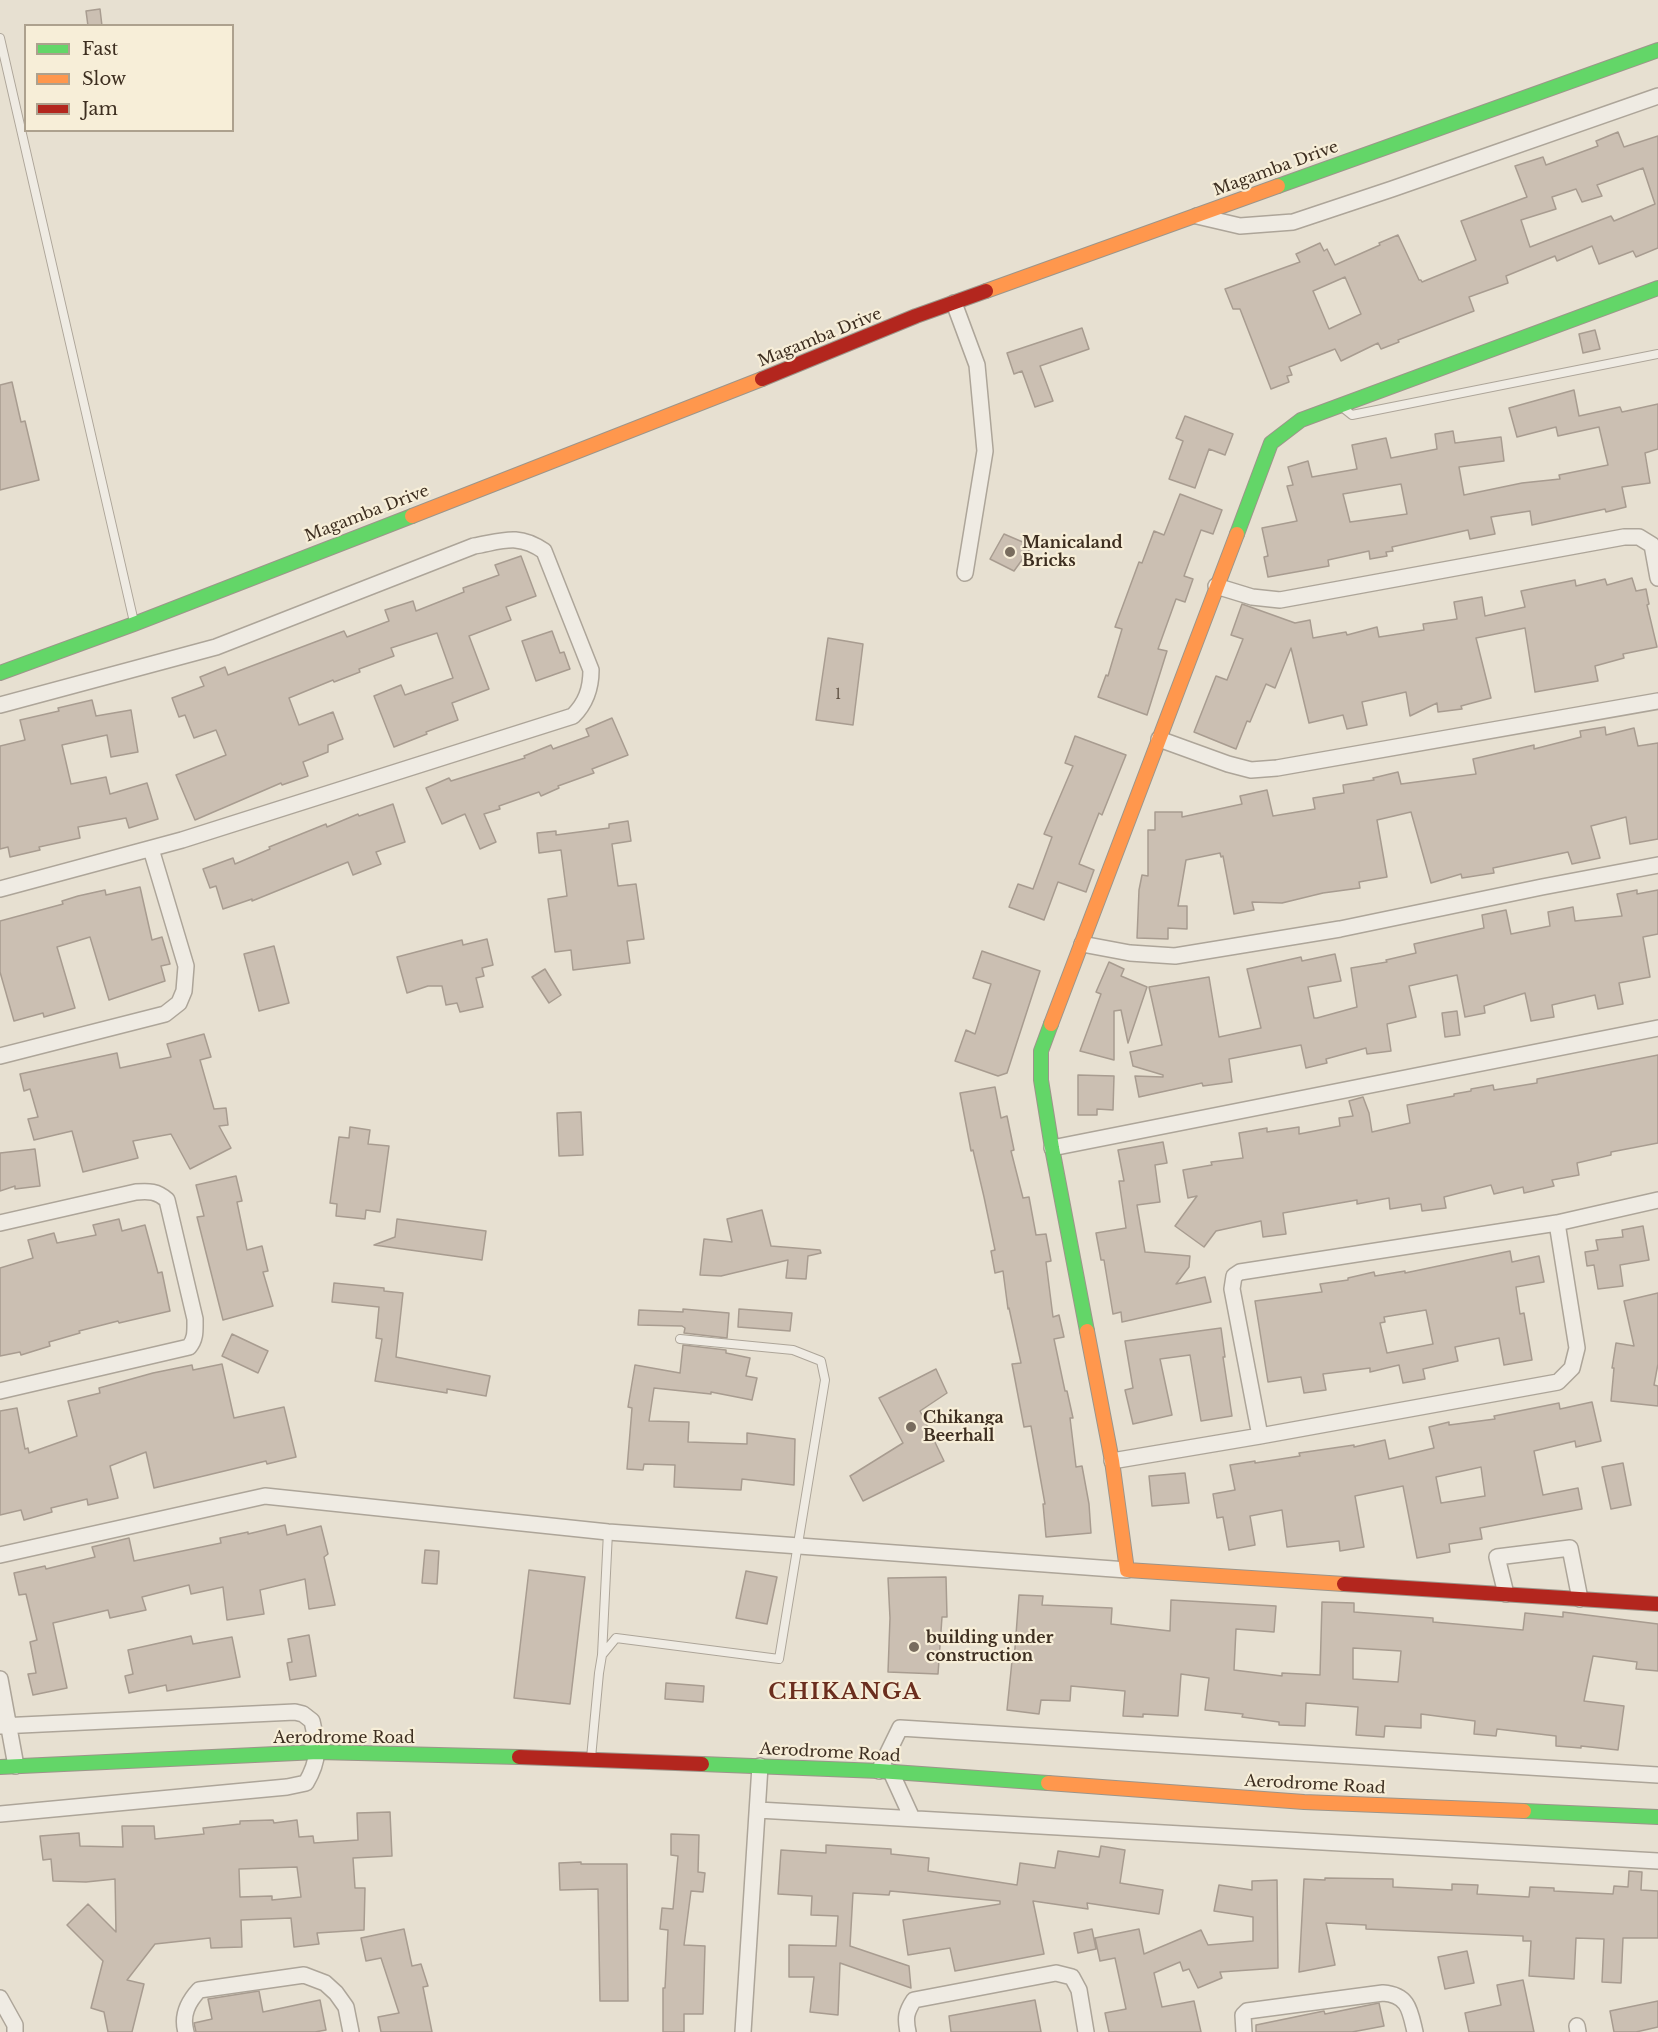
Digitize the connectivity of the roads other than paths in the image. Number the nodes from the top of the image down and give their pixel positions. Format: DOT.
graph roads {
  1 [pos="0,38"];
  2 [pos="1658,50"];
  3 [pos="1658,96"];
  4 [pos="1197,216"];
  5 [pos="1658,288"];
  6 [pos="954,303"];
  7 [pos="1658,354"];
  8 [pos="1340,406"];
  9 [pos="965,573"];
  10 [pos="1658,578"];
  11 [pos="1216,586"];
  12 [pos="134,624"];
  13 [pos="0,673"];
  14 [pos="1658,701"];
  15 [pos="0,705"];
  16 [pos="1159,739"];
  17 [pos="151,849"];
  18 [pos="1658,865"];
  19 [pos="0,888"];
  20 [pos="1082,944"];
  21 [pos="1658,1028"];
  22 [pos="0,1056"];
  23 [pos="1052,1148"];
  24 [pos="1658,1200"];
  25 [pos="0,1223"];
  26 [pos="1557,1223"];
  27 [pos="680,1339"];
  28 [pos="0,1391"];
  29 [pos="1260,1436"];
  30 [pos="1112,1461"];
  31 [pos="608,1532"];
  32 [pos="796,1546"];
  33 [pos="0,1555"];
  34 [pos="1127,1570"];
  35 [pos="1506,1594"];
  36 [pos="1580,1599"];
  37 [pos="1658,1605"];
  38 [pos="602,1655"];
  39 [pos="0,1679"];
  40 [pos="5,1726"];
  41 [pos="318,1752"];
  42 [pos="591,1759"];
  43 [pos="16,1766"];
  44 [pos="760,1766"];
  45 [pos="0,1767"];
  46 [pos="885,1772"];
  47 [pos="1658,1775"];
  48 [pos="758,1810"];
  49 [pos="0,1814"];
  50 [pos="1658,1817"];
  51 [pos="912,1818"];
  52 [pos="1658,1861"];
  53 [pos="0,1998"];
  54 [pos="15,2032"];
  55 [pos="186,2032"];
  56 [pos="351,2032"];
  57 [pos="743,2032"];
  58 [pos="908,2032"];
  59 [pos="1086,2032"];
  60 [pos="1244,2032"];
  61 [pos="1415,2032"];
  1 -- 12 [label="lane"];
  2 -- 4 [label="street, Magamba Drive"];
  3 -- 4 [label="street"];
  4 -- 6 [label="street, Magamba Drive"];
  5 -- 8 [label="street"];
  6 -- 9 [label="street"];
  6 -- 12 [label="street, Magamba Drive"];
  7 -- 8 [label="lane"];
  8 -- 11 [label="street"];
  10 -- 11 [label="street"];
  11 -- 16 [label="street"];
  12 -- 13 [label="street, Magamba Drive"];
  14 -- 16 [label="street"];
  15 -- 17 [label="street"];
  16 -- 20 [label="street"];
  17 -- 19 [label="street"];
  17 -- 22 [label="street"];
  18 -- 20 [label="street"];
  20 -- 23 [label="street"];
  21 -- 23 [label="street"];
  23 -- 30 [label="street"];
  24 -- 26 [label="street"];
  25 -- 28 [label="street"];
  26 -- 29 [label="street"];
  26 -- 29 [label="street"];
  27 -- 32 [label="lane"];
  29 -- 30 [label="street"];
  30 -- 34 [label="street"];
  31 -- 32 [label="street"];
  31 -- 33 [label="street"];
  31 -- 38 [label="lane"];
  32 -- 34 [label="street"];
  32 -- 38 [label="lane"];
  34 -- 35 [label="street"];
  35 -- 36 [label="street"];
  35 -- 36 [label="street"];
  36 -- 37 [label="street"];
  38 -- 42 [label="lane"];
  39 -- 40 [label="street"];
  40 -- 41 [label="street"];
  40 -- 43 [label="street"];
  41 -- 42 [label="street, Aerodrome Road"];
  41 -- 43 [label="street, Aerodrome Road"];
  41 -- 49 [label="street"];
  42 -- 44 [label="street, Aerodrome Road"];
  43 -- 45 [label="street, Aerodrome Road"];
  44 -- 46 [label="street, Aerodrome Road"];
  44 -- 48 [label="street"];
  46 -- 47 [label="street"];
  46 -- 50 [label="street, Aerodrome Road"];
  46 -- 51 [label="street"];
  48 -- 51 [label="street"];
  48 -- 57 [label="street"];
  51 -- 52 [label="street"];
  53 -- 54 [label="street"];
  55 -- 56 [label="street"];
  58 -- 59 [label="street"];
  60 -- 61 [label="street"];
}
